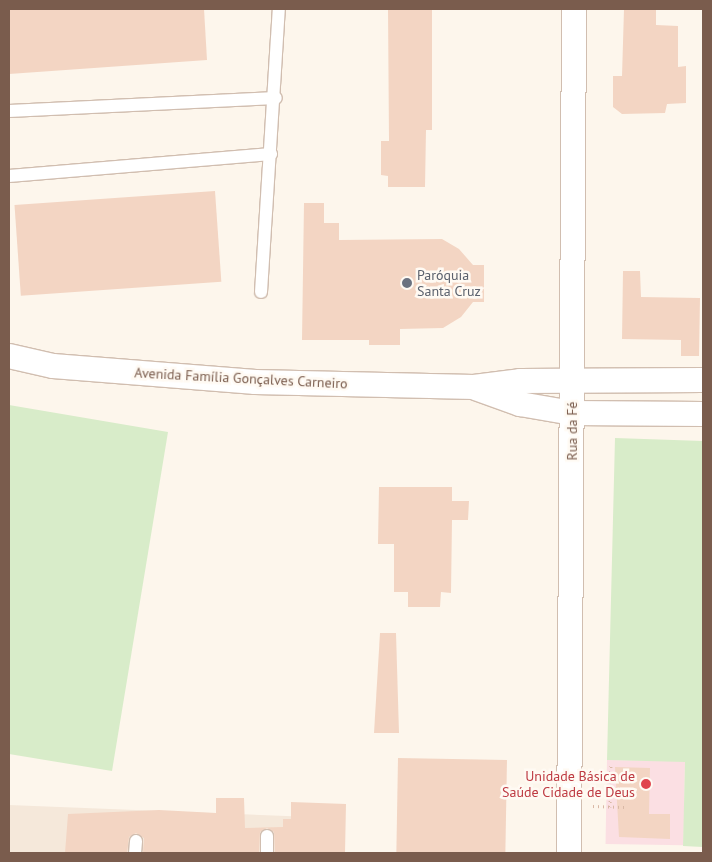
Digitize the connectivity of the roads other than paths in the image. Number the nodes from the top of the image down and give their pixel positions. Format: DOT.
graph roads {
  1 [pos="279,9"];
  2 [pos="574,9"];
  3 [pos="276,98"];
  4 [pos="9,111"];
  5 [pos="272,154"];
  6 [pos="9,176"];
  7 [pos="260,292"];
  8 [pos="9,356"];
  9 [pos="572,380"];
  10 [pos="703,380"];
  11 [pos="474,387"];
  12 [pos="572,413"];
  13 [pos="703,414"];
  14 [pos="267,836"];
  15 [pos="267,853"];
  16 [pos="569,853"];
  1 -- 3 [label="lane"];
  2 -- 9 [label="street, Rua da Fé"];
  3 -- 4 [label="lane"];
  3 -- 5 [label="lane"];
  5 -- 6 [label="lane"];
  5 -- 7 [label="lane"];
  8 -- 11 [label="street, Avenida Família Gonçalves Carneiro"];
  9 -- 10 [label="street, Avenida Família Gonçalves Carneiro"];
  9 -- 11 [label="street, Avenida Família Gonçalves Carneiro"];
  9 -- 12 [label="street, Rua da Fé"];
  11 -- 12 [label="street, Avenida Família Gonçalves Carneiro"];
  12 -- 13 [label="street, Avenida Família Gonçalves Carneiro"];
  12 -- 16 [label="street, Rua da Fé"];
  14 -- 15 [label="lane"];
}
